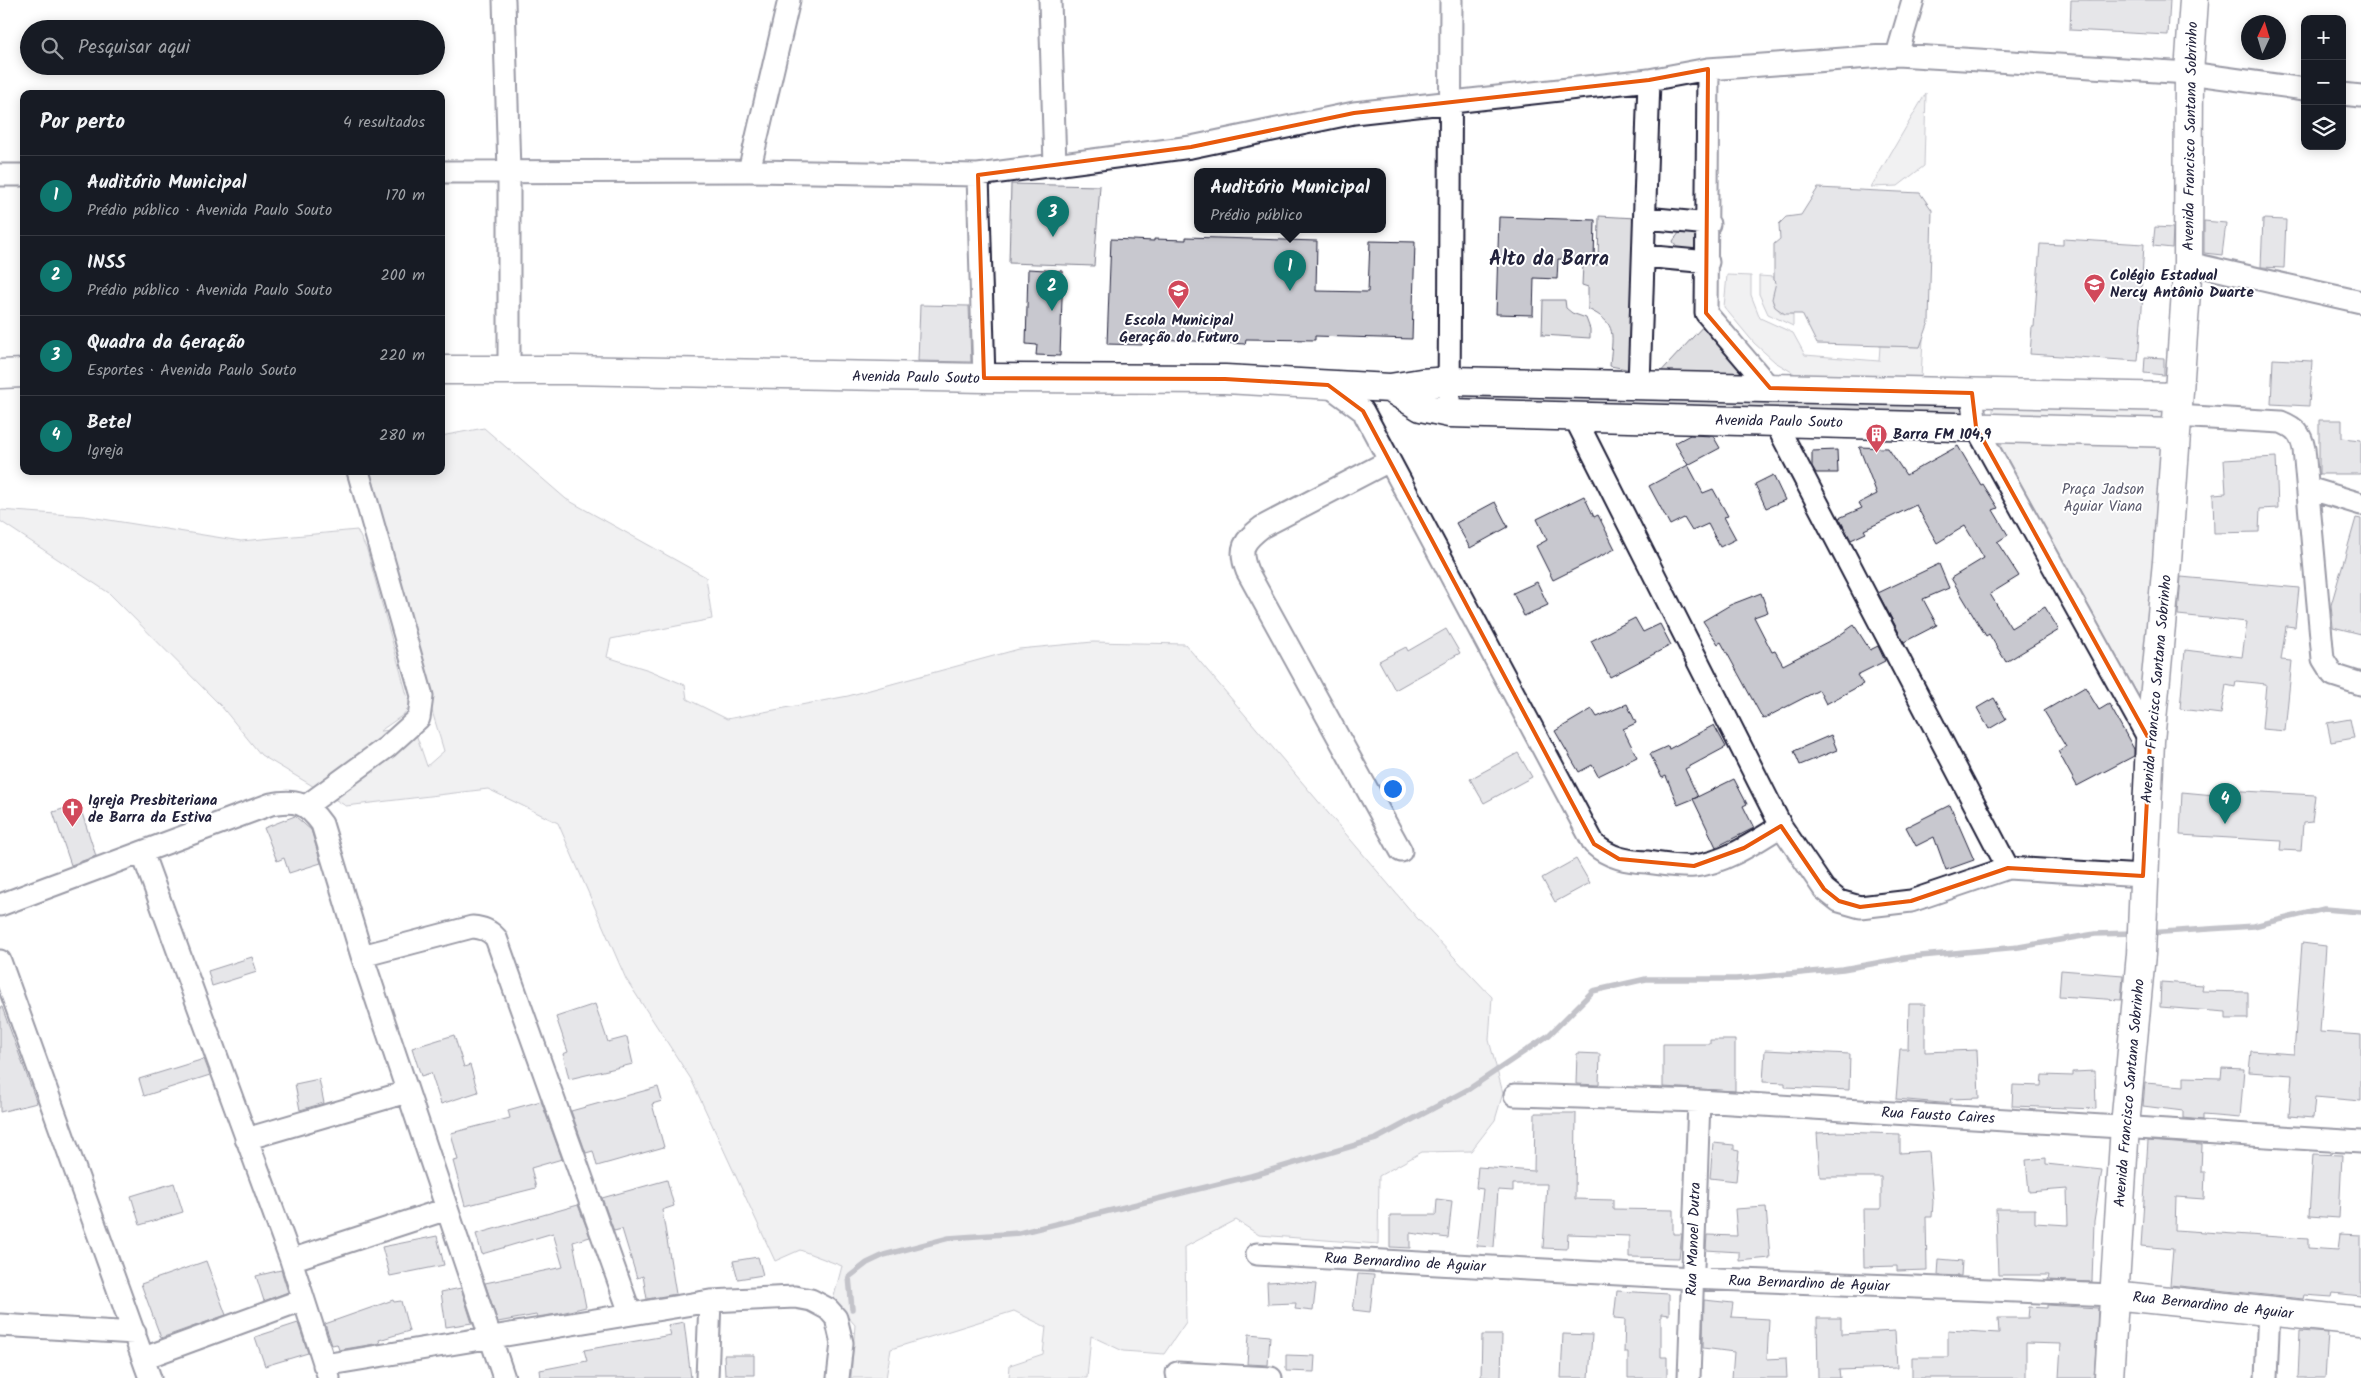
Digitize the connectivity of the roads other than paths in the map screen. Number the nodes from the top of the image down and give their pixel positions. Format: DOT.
graph roads {
  1 [pos="504,0"];
  2 [pos="789,0"];
  3 [pos="1050,0"];
  4 [pos="1451,0"];
  5 [pos="1914,0"];
  6 [pos="2194,0"];
  7 [pos="1897,55"];
  8 [pos="1708,69"];
  9 [pos="2189,73"];
  10 [pos="1649,80"];
  11 [pos="2301,88"];
  12 [pos="2346,94"];
  13 [pos="2361,96"];
  14 [pos="1451,103"];
  15 [pos="1056,166"];
  16 [pos="749,171"];
  17 [pos="445,172"];
  18 [pos="509,172"];
  19 [pos="0,175"];
  20 [pos="20,175"];
  21 [pos="978,175"];
  22 [pos="1646,218"];
  23 [pos="1709,224"];
  24 [pos="1644,256"];
  25 [pos="1708,262"];
  26 [pos="2188,263"];
  27 [pos="2361,302"];
  28 [pos="445,370"];
  29 [pos="509,370"];
  30 [pos="20,373"];
  31 [pos="0,374"];
  32 [pos="984,378"];
  33 [pos="1451,382"];
  34 [pos="1328,385"];
  35 [pos="1639,386"];
  36 [pos="1390,388"];
  37 [pos="1770,388"];
  38 [pos="1972,393"];
  39 [pos="1449,413"];
  40 [pos="2176,415"];
  41 [pos="1574,416"];
  42 [pos="1774,420"];
  43 [pos="1976,427"];
  44 [pos="1389,461"];
  45 [pos="359,475"];
  46 [pos="2308,488"];
  47 [pos="2361,504"];
  48 [pos="2361,684"];
  49 [pos="2150,741"];
  50 [pos="306,806"];
  51 [pos="1781,826"];
  52 [pos="1402,851"];
  53 [pos="142,852"];
  54 [pos="2008,868"];
  55 [pos="2143,876"];
  56 [pos="0,906"];
  57 [pos="362,956"];
  58 [pos="0,961"];
  59 [pos="406,1092"];
  60 [pos="1515,1095"];
  61 [pos="1699,1101"];
  62 [pos="2125,1126"];
  63 [pos="246,1139"];
  64 [pos="2361,1142"];
  65 [pos="447,1209"];
  66 [pos="1257,1254"];
  67 [pos="291,1260"];
  68 [pos="1692,1278"];
  69 [pos="2113,1295"];
  70 [pos="302,1300"];
  71 [pos="710,1301"];
  72 [pos="2269,1310"];
  73 [pos="630,1313"];
  74 [pos="2361,1321"];
  75 [pos="0,1325"];
  76 [pos="135,1332"];
  77 [pos="490,1336"];
  78 [pos="144,1358"];
  79 [pos="326,1371"];
  80 [pos="1178,1375"];
  81 [pos="150,1378"];
  82 [pos="504,1378"];
  83 [pos="707,1378"];
  84 [pos="838,1378"];
  85 [pos="1271,1378"];
  86 [pos="1690,1378"];
  87 [pos="2109,1378"];
  88 [pos="2266,1378"];
  1 -- 18 [label="street"];
  2 -- 16 [label="street"];
  3 -- 15 [label="street"];
  4 -- 14 [label="street"];
  5 -- 7 [label="street"];
  6 -- 9 [label="street, Avenida Francisco Santana Sobrinho"];
  7 -- 8 [label="street"];
  7 -- 9 [label="street"];
  8 -- 10 [label="street"];
  8 -- 23 [label="street"];
  9 -- 11 [label="street"];
  9 -- 26 [label="street, Avenida Francisco Santana Sobrinho"];
  10 -- 14 [label="street"];
  10 -- 22 [label="street"];
  12 -- 13 [label="street"];
  14 -- 15 [label="street"];
  14 -- 33 [label="street"];
  15 -- 21 [label="street"];
  16 -- 18 [label="street"];
  16 -- 21 [label="street"];
  17 -- 18 [label="street"];
  18 -- 29 [label="street"];
  19 -- 20 [label="street"];
  21 -- 32 [label="street"];
  22 -- 23 [label="street"];
  22 -- 24 [label="street"];
  23 -- 25 [label="street"];
  24 -- 25 [label="street"];
  24 -- 35 [label="street"];
  25 -- 37 [label="street"];
  26 -- 27 [label="street"];
  26 -- 40 [label="street, Avenida Francisco Santana Sobrinho"];
  28 -- 29 [label="street, Avenida Paulo Souto"];
  29 -- 32 [label="street, Avenida Paulo Souto"];
  30 -- 31 [label="street"];
  32 -- 34 [label="street, Avenida Paulo Souto"];
  33 -- 35 [label="street, Avenida Paulo Souto"];
  33 -- 36 [label="street, Avenida Paulo Souto"];
  33 -- 39 [label="street"];
  34 -- 36 [label="street, Avenida Paulo Souto"];
  34 -- 44 [label="street"];
  35 -- 37 [label="street, Avenida Paulo Souto"];
  36 -- 39 [label="street, Avenida Paulo Souto"];
  37 -- 38 [label="street, Avenida Paulo Souto"];
  38 -- 40 [label="street, Avenida Paulo Souto"];
  38 -- 43 [label="street"];
  39 -- 41 [label="street, Avenida Paulo Souto"];
  40 -- 43 [label="street, Avenida Paulo Souto"];
  40 -- 46 [label="street"];
  40 -- 49 [label="street, Avenida Francisco Santana Sobrinho"];
  41 -- 42 [label="street, Avenida Paulo Souto"];
  41 -- 51 [label="street"];
  42 -- 43 [label="street, Avenida Paulo Souto"];
  42 -- 54 [label="street"];
  43 -- 49 [label="street"];
  44 -- 51 [label="street"];
  44 -- 52 [label="street"];
  45 -- 50 [label="street"];
  46 -- 47 [label="street"];
  46 -- 48 [label="street"];
  49 -- 55 [label="street, Avenida Francisco Santana Sobrinho"];
  50 -- 53 [label="street"];
  50 -- 57 [label="street"];
  51 -- 54 [label="street"];
  53 -- 56 [label="street"];
  53 -- 63 [label="street"];
  54 -- 55 [label="street"];
  55 -- 62 [label="street, Avenida Francisco Santana Sobrinho"];
  57 -- 59 [label="street"];
  57 -- 73 [label="street"];
  58 -- 76 [label="street"];
  59 -- 63 [label="street"];
  59 -- 65 [label="street"];
  60 -- 61 [label="street, Rua Fausto Caires"];
  61 -- 62 [label="street, Rua Fausto Caires"];
  61 -- 68 [label="street, Rua Manoel Dutra"];
  62 -- 64 [label="street, Rua Fausto Caires"];
  62 -- 69 [label="street, Avenida Francisco Santana Sobrinho"];
  63 -- 67 [label="street"];
  65 -- 67 [label="street"];
  65 -- 77 [label="street"];
  66 -- 68 [label="street, Rua Bernardino de Aguiar"];
  67 -- 70 [label="street"];
  68 -- 69 [label="street, Rua Bernardino de Aguiar"];
  68 -- 86 [label="street, Rua Manoel Dutra"];
  69 -- 72 [label="street, Rua Bernardino de Aguiar"];
  69 -- 87 [label="street, Avenida Francisco Santana Sobrinho"];
  70 -- 78 [label="street"];
  70 -- 79 [label="street"];
  71 -- 73 [label="street"];
  71 -- 83 [label="street"];
  71 -- 84 [label="street"];
  72 -- 74 [label="street, Rua Bernardino de Aguiar"];
  72 -- 88 [label="street"];
  73 -- 77 [label="street"];
  75 -- 76 [label="street"];
  76 -- 78 [label="street"];
  77 -- 79 [label="street"];
  77 -- 82 [label="street"];
  78 -- 81 [label="street"];
  80 -- 85 [label="street"];
}
